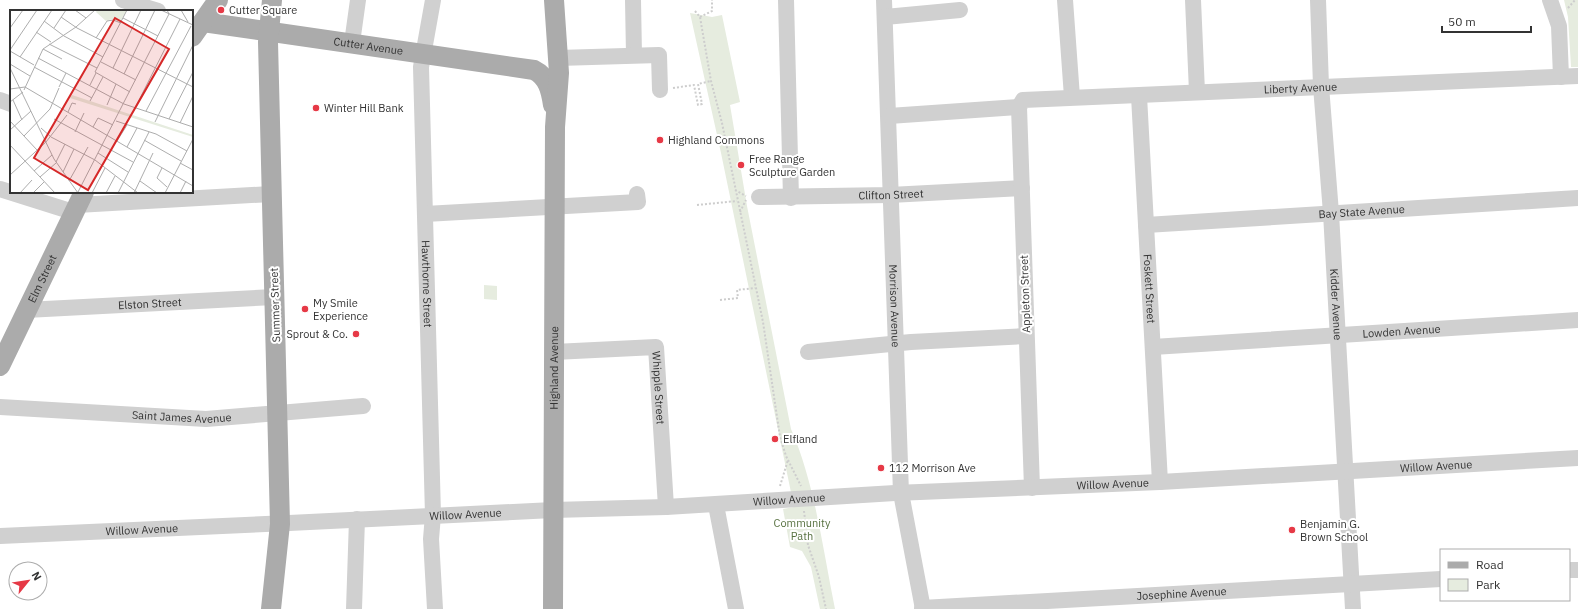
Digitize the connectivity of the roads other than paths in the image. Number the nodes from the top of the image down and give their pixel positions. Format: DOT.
graph roads {
  1 [pos="123,0"];
  2 [pos="218,0"];
  3 [pos="272,0"];
  4 [pos="358,0"];
  5 [pos="433,0"];
  6 [pos="633,0"];
  7 [pos="786,0"];
  8 [pos="884,0"];
  9 [pos="1065,0"];
  10 [pos="1193,0"];
  11 [pos="1318,0"];
  12 [pos="1550,0"];
  13 [pos="554,6"];
  14 [pos="155,10"];
  15 [pos="960,10"];
  16 [pos="885,16"];
  17 [pos="196,27"];
  18 [pos="268,31"];
  19 [pos="352,43"];
  20 [pos="424,54"];
  21 [pos="634,55"];
  22 [pos="558,58"];
  23 [pos="534,70"];
  24 [pos="1578,76"];
  25 [pos="1561,77"];
  26 [pos="1321,86"];
  27 [pos="660,90"];
  28 [pos="1197,92"];
  29 [pos="1139,96"];
  30 [pos="1072,97"];
  31 [pos="0,100"];
  32 [pos="10,104"];
  33 [pos="1021,104"];
  34 [pos="889,116"];
  35 [pos="555,127"];
  36 [pos="1022,188"];
  37 [pos="0,189"];
  38 [pos="10,191"];
  39 [pos="22,193"];
  40 [pos="271,194"];
  41 [pos="890,195"];
  42 [pos="755,197"];
  43 [pos="634,198"];
  44 [pos="791,198"];
  45 [pos="1578,198"];
  46 [pos="78,203"];
  47 [pos="555,207"];
  48 [pos="1331,213"];
  49 [pos="425,214"];
  50 [pos="1146,225"];
  51 [pos="274,297"];
  52 [pos="26,310"];
  53 [pos="1578,320"];
  54 [pos="1026,336"];
  55 [pos="1338,337"];
  56 [pos="895,344"];
  57 [pos="1153,347"];
  58 [pos="554,352"];
  59 [pos="808,352"];
  60 [pos="0,366"];
  61 [pos="363,406"];
  62 [pos="0,407"];
  63 [pos="277,412"];
  64 [pos="1578,458"];
  65 [pos="1345,471"];
  66 [pos="1160,482"];
  67 [pos="1032,488"];
  68 [pos="901,493"];
  69 [pos="716,505"];
  70 [pos="666,507"];
  71 [pos="553,510"];
  72 [pos="432,515"];
  73 [pos="357,519"];
  74 [pos="280,524"];
  75 [pos="0,536"];
  76 [pos="1440,579"];
  77 [pos="1352,585"];
  78 [pos="923,608"];
  79 [pos="271,609"];
  80 [pos="354,609"];
  81 [pos="435,609"];
  82 [pos="553,609"];
  83 [pos="736,609"];
  84 [pos="1353,609"];
  1 -- 14 [label="street"];
  2 -- 17 [label="main road"];
  3 -- 18 [label="main road, Summer Street"];
  4 -- 19 [label="street"];
  5 -- 20 [label="street, Hawthorne Street"];
  6 -- 21 [label="street"];
  7 -- 44 [label="street"];
  8 -- 16 [label="street, Morrison Avenue"];
  9 -- 30 [label="street"];
  10 -- 28 [label="street"];
  11 -- 26 [label="street, Kidder Avenue"];
  12 -- 25 [label="street"];
  13 -- 22 [label="main road, Highland Avenue"];
  13 -- 23 [label="main road"];
  15 -- 16 [label="street"];
  16 -- 34 [label="street, Morrison Avenue"];
  17 -- 18 [label="main road, Cutter Avenue"];
  18 -- 19 [label="main road, Cutter Avenue"];
  18 -- 40 [label="main road, Summer Street"];
  19 -- 20 [label="main road, Cutter Avenue"];
  20 -- 23 [label="main road, Cutter Avenue"];
  20 -- 49 [label="street, Hawthorne Street"];
  21 -- 22 [label="street"];
  21 -- 27 [label="street"];
  22 -- 35 [label="main road, Highland Avenue"];
  23 -- 35 [label="main road, Highland Avenue"];
  24 -- 25 [label="street, Liberty Avenue"];
  25 -- 26 [label="street, Liberty Avenue"];
  26 -- 28 [label="street, Liberty Avenue"];
  26 -- 48 [label="street, Kidder Avenue"];
  28 -- 29 [label="street, Liberty Avenue"];
  29 -- 30 [label="street, Liberty Avenue"];
  29 -- 50 [label="street, Foskett Street"];
  30 -- 33 [label="street, Liberty Avenue"];
  31 -- 32 [label="street"];
  33 -- 34 [label="street, Liberty Avenue"];
  33 -- 36 [label="street, Appleton Street"];
  34 -- 41 [label="street, Morrison Avenue"];
  35 -- 47 [label="main road, Highland Avenue"];
  36 -- 41 [label="street, Clifton Street"];
  36 -- 54 [label="street, Appleton Street"];
  37 -- 38 [label="street"];
  39 -- 46 [label="street"];
  40 -- 46 [label="street"];
  40 -- 51 [label="main road, Summer Street"];
  41 -- 44 [label="street, Clifton Street"];
  41 -- 56 [label="street, Morrison Avenue"];
  42 -- 44 [label="street, Clifton Street"];
  43 -- 47 [label="street"];
  45 -- 48 [label="street, Bay State Avenue"];
  46 -- 52 [label="main road, Elm Street"];
  47 -- 49 [label="street"];
  47 -- 58 [label="main road, Highland Avenue"];
  48 -- 50 [label="street, Bay State Avenue"];
  48 -- 55 [label="street, Kidder Avenue"];
  49 -- 72 [label="street, Hawthorne Street"];
  50 -- 57 [label="street, Foskett Street"];
  51 -- 52 [label="street, Elston Street"];
  51 -- 63 [label="main road, Summer Street"];
  52 -- 60 [label="main road, Elm Street"];
  53 -- 55 [label="street, Lowden Avenue"];
  54 -- 56 [label="street"];
  54 -- 67 [label="street, Appleton Street"];
  55 -- 57 [label="street, Lowden Avenue"];
  55 -- 65 [label="street, Kidder Avenue"];
  56 -- 59 [label="street"];
  56 -- 68 [label="street, Morrison Avenue"];
  57 -- 66 [label="street, Foskett Street"];
  58 -- 70 [label="street, Whipple Street"];
  58 -- 71 [label="main road, Highland Avenue"];
  61 -- 63 [label="street, Saint James Avenue"];
  62 -- 63 [label="street, Saint James Avenue"];
  63 -- 74 [label="main road, Summer Street"];
  64 -- 65 [label="street, Willow Avenue"];
  65 -- 66 [label="street, Willow Avenue"];
  65 -- 77 [label="street, Kidder Avenue"];
  66 -- 67 [label="street, Willow Avenue"];
  67 -- 68 [label="street, Willow Avenue"];
  68 -- 69 [label="street, Willow Avenue"];
  68 -- 78 [label="street, Morrison Avenue"];
  69 -- 70 [label="street, Willow Avenue"];
  69 -- 83 [label="street"];
  70 -- 71 [label="street, Willow Avenue"];
  71 -- 72 [label="street, Willow Avenue"];
  71 -- 82 [label="main road, Highland Avenue"];
  72 -- 73 [label="street, Willow Avenue"];
  72 -- 81 [label="street, Hawthorne Street"];
  73 -- 74 [label="street, Willow Avenue"];
  73 -- 80 [label="street"];
  74 -- 75 [label="street, Willow Avenue"];
  74 -- 79 [label="main road, Summer Street"];
  76 -- 77 [label="street, Josephine Avenue"];
  77 -- 78 [label="street, Josephine Avenue"];
  77 -- 84 [label="street, Kidder Avenue"];
}
